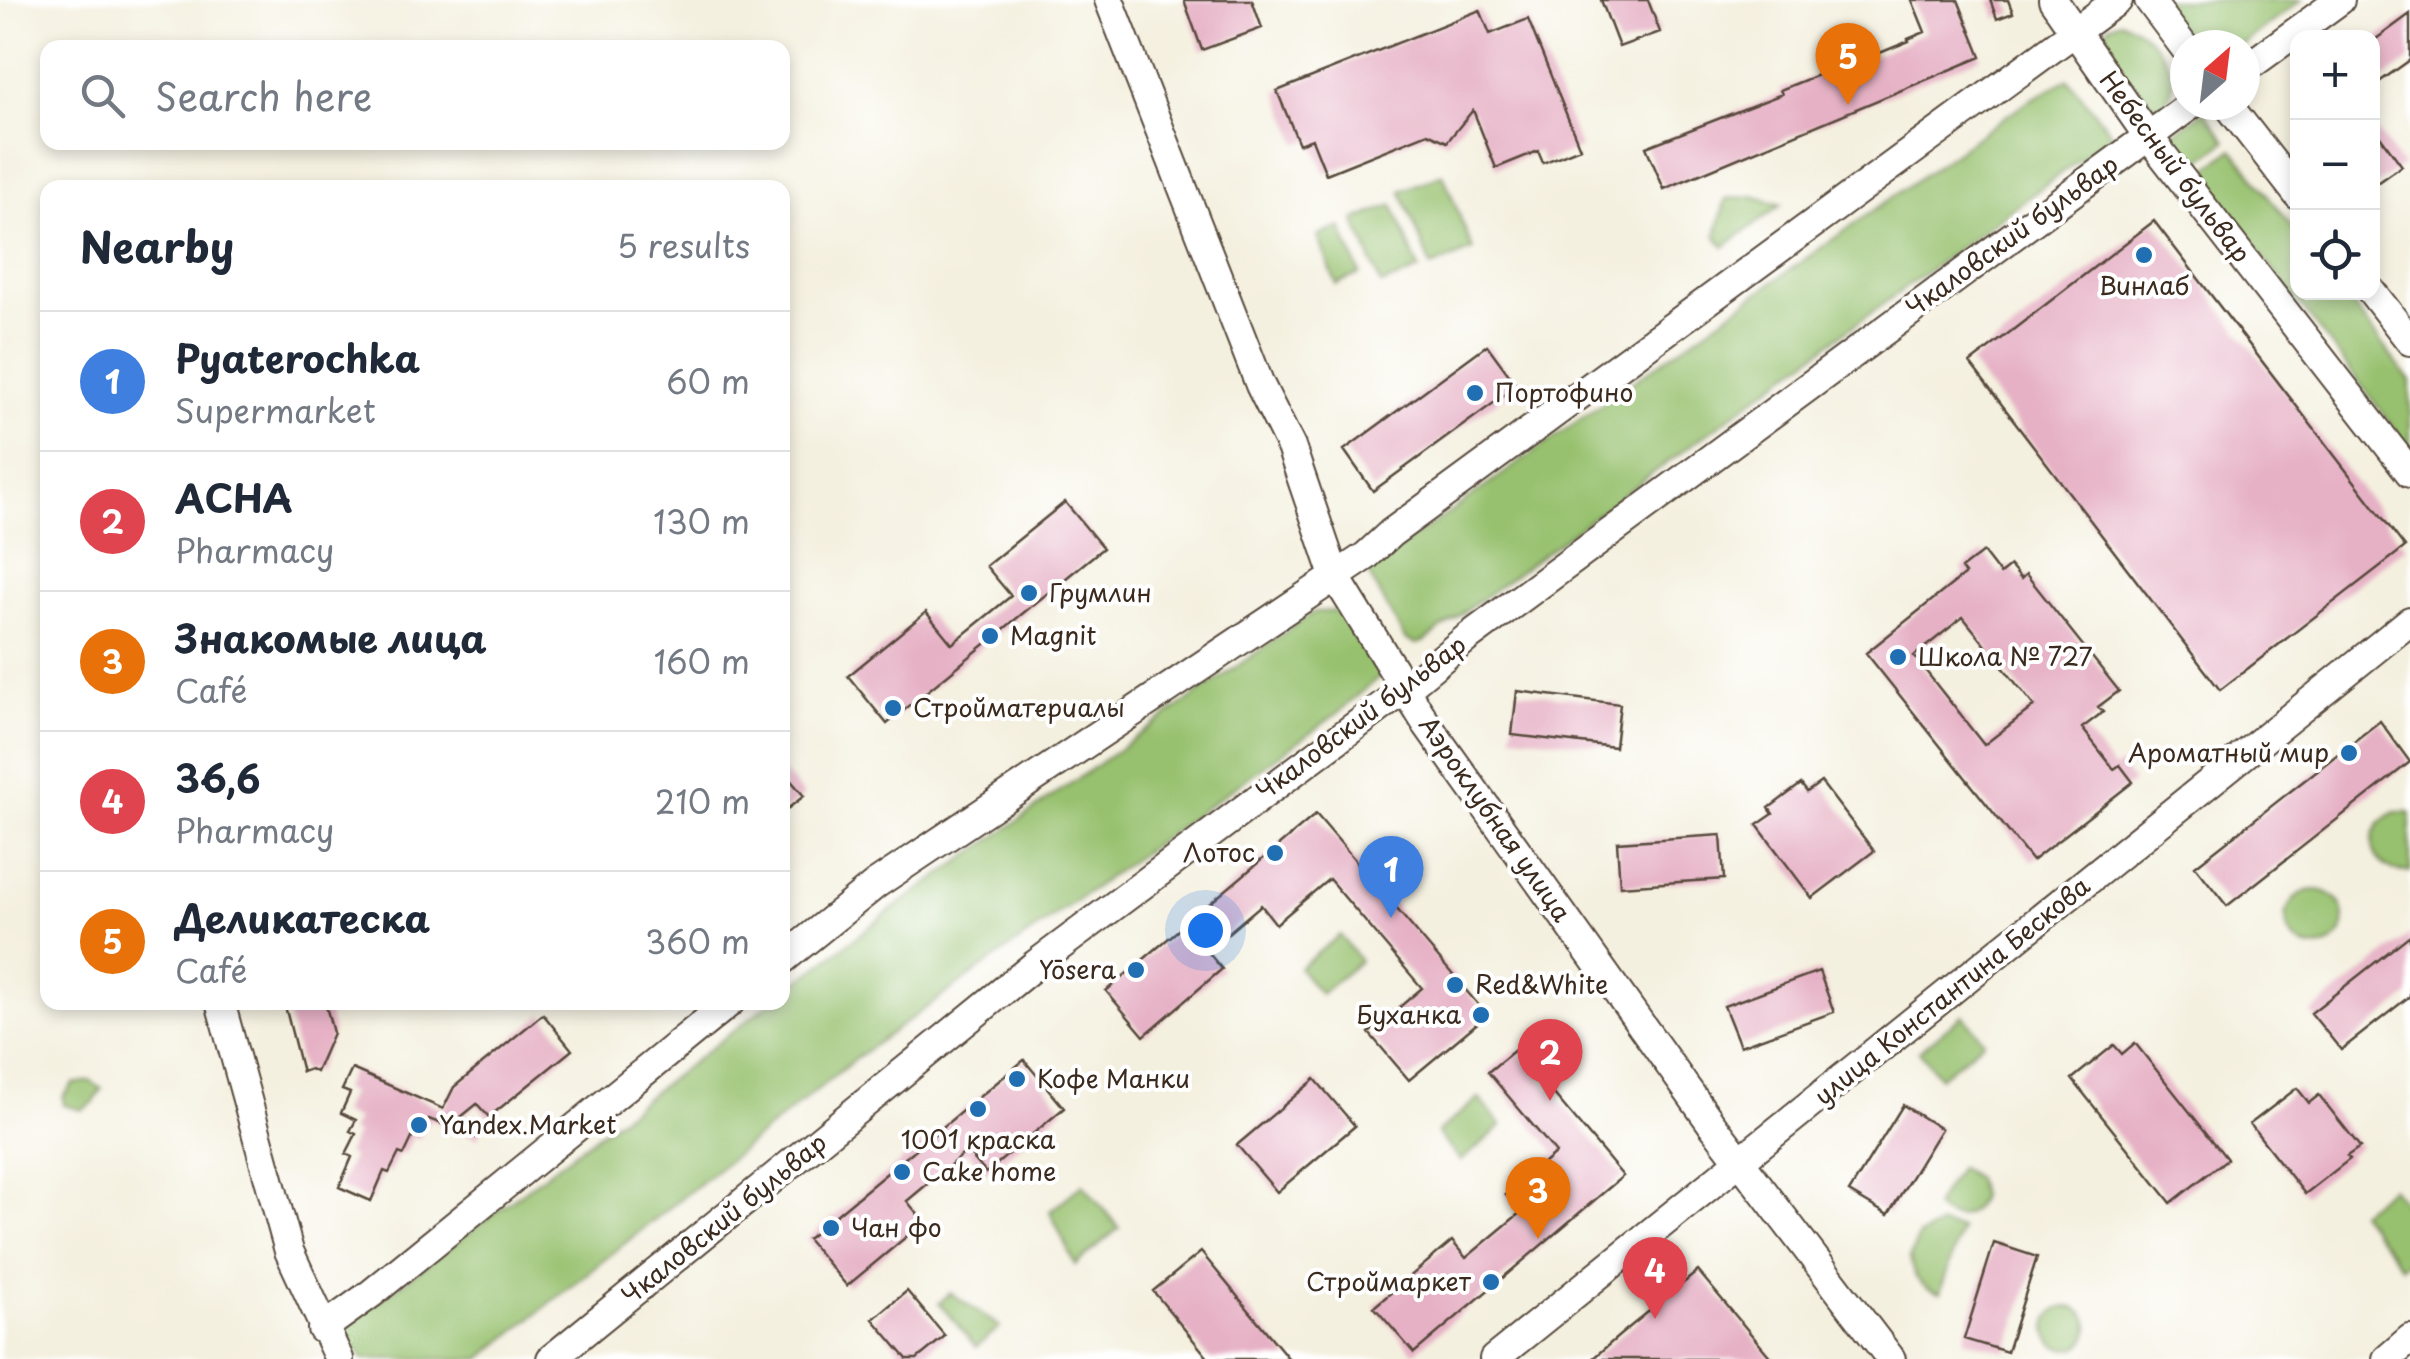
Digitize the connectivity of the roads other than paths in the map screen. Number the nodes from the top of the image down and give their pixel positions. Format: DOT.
graph roads {
  1 [pos="1109,0"];
  2 [pos="2053,0"];
  3 [pos="2118,0"];
  4 [pos="2149,0"];
  5 [pos="2340,0"];
  6 [pos="2172,30"];
  7 [pos="2075,32"];
  8 [pos="2260,57"];
  9 [pos="2170,120"];
  10 [pos="2240,120"];
  11 [pos="2148,136"];
  12 [pos="2290,185"];
  13 [pos="2378,300"];
  14 [pos="2410,341"];
  15 [pos="2410,473"];
  16 [pos="1336,576"];
  17 [pos="2410,621"];
  18 [pos="1405,689"];
  19 [pos="790,954"];
  20 [pos="222,1010"];
  21 [pos="720,1010"];
  22 [pos="1742,1160"];
  23 [pos="322,1329"];
  24 [pos="2410,1339"];
  25 [pos="338,1359"];
  26 [pos="551,1359"];
  27 [pos="1494,1359"];
  28 [pos="1891,1359"];
  29 [pos="2387,1359"];
  1 -- 16 [label="street, Аэроклубная улица"];
  2 -- 7 [label="street, Небесный бульвар"];
  3 -- 7 [label="street"];
  4 -- 6 [label="street"];
  5 -- 8 [label="street"];
  7 -- 11 [label="street, Небесный бульвар"];
  7 -- 16 [label="street"];
  9 -- 11 [label="street, Чкаловский бульвар"];
  10 -- 12 [label="street"];
  11 -- 15 [label="street, Небесный бульвар"];
  11 -- 18 [label="street, Чкаловский бульвар"];
  13 -- 14 [label="street"];
  16 -- 18 [label="street, Аэроклубная улица"];
  16 -- 19 [label="street"];
  17 -- 22 [label="street, улица Константина Бескова"];
  18 -- 22 [label="street, Аэроклубная улица"];
  18 -- 26 [label="street, Чкаловский бульвар"];
  20 -- 23 [label="street"];
  21 -- 23 [label="street"];
  22 -- 27 [label="street, улица Константина Бескова"];
  22 -- 28 [label="street, Аэроклубная улица"];
  23 -- 25 [label="street"];
  24 -- 29 [label="street"];
}
